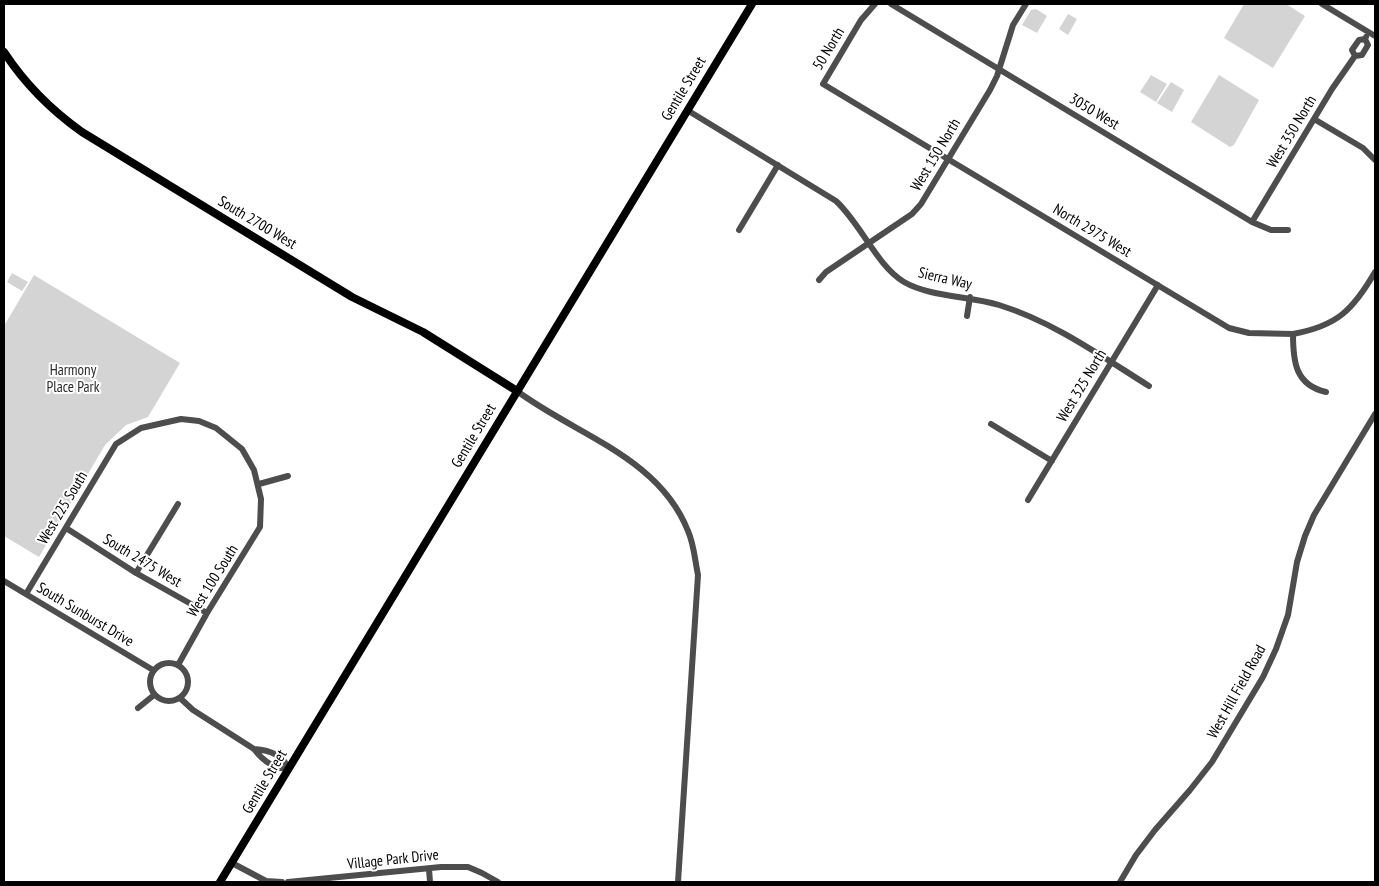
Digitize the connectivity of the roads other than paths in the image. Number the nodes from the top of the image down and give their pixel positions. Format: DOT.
graph roads {
  1 [pos="752,4"];
  2 [pos="874,4"];
  3 [pos="891,4"];
  4 [pos="1026,4"];
  5 [pos="1322,4"];
  6 [pos="1368,32"];
  7 [pos="1375,36"];
  8 [pos="1365,39"];
  9 [pos="4,52"];
  10 [pos="1355,56"];
  11 [pos="998,68"];
  12 [pos="823,84"];
  13 [pos="687,110"];
  14 [pos="1314,119"];
  15 [pos="948,159"];
  16 [pos="1375,160"];
  17 [pos="778,165"];
  18 [pos="1252,222"];
  19 [pos="739,230"];
  20 [pos="1288,230"];
  21 [pos="869,242"];
  22 [pos="1375,274"];
  23 [pos="819,280"];
  24 [pos="1158,285"];
  25 [pos="970,297"];
  26 [pos="967,316"];
  27 [pos="1292,334"];
  28 [pos="1111,362"];
  29 [pos="1149,386"];
  30 [pos="517,391"];
  31 [pos="1326,392"];
  32 [pos="1375,414"];
  33 [pos="991,424"];
  34 [pos="1052,461"];
  35 [pos="288,476"];
  36 [pos="259,484"];
  37 [pos="1028,500"];
  38 [pos="178,504"];
  39 [pos="66,528"];
  40 [pos="136,573"];
  41 [pos="4,581"];
  42 [pos="26,594"];
  43 [pos="207,613"];
  44 [pos="178,665"];
  45 [pos="153,670"];
  46 [pos="154,695"];
  47 [pos="180,698"];
  48 [pos="138,708"];
  49 [pos="254,748"];
  50 [pos="289,769"];
  51 [pos="232,863"];
  52 [pos="430,869"];
  53 [pos="344,880"];
  54 [pos="220,882"];
  55 [pos="282,882"];
  56 [pos="288,882"];
  57 [pos="430,882"];
  58 [pos="498,882"];
  59 [pos="678,882"];
  60 [pos="1120,882"];
  1 -- 13 [label="main road, Gentile Street"];
  2 -- 12 [label="street, 50 North"];
  3 -- 11 [label="street, 3050 West"];
  4 -- 11 [label="street, West 150 North"];
  5 -- 6 [label="street"];
  6 -- 7 [label="street"];
  6 -- 8 [label="street, West 350 North"];
  8 -- 10 [label="street, West 350 North"];
  8 -- 10 [label="street, West 350 North"];
  9 -- 30 [label="main road, South 2700 West"];
  10 -- 14 [label="street, West 350 North"];
  11 -- 15 [label="street, West 150 North"];
  11 -- 18 [label="street, 3050 West"];
  12 -- 15 [label="street, North 2975 West"];
  13 -- 17 [label="street, Sierra Way"];
  13 -- 30 [label="main road, Gentile Street"];
  14 -- 16 [label="street"];
  14 -- 18 [label="street, West 350 North"];
  15 -- 21 [label="street, West 150 North"];
  15 -- 24 [label="street, North 2975 West"];
  17 -- 19 [label="street"];
  17 -- 21 [label="street, Sierra Way"];
  18 -- 20 [label="street, 3050 West"];
  21 -- 23 [label="street, West 150 North"];
  21 -- 25 [label="street, Sierra Way"];
  22 -- 27 [label="street, North 2975 West"];
  24 -- 27 [label="street, North 2975 West"];
  24 -- 28 [label="street, West 325 North"];
  25 -- 26 [label="street"];
  25 -- 28 [label="street, Sierra Way"];
  27 -- 31 [label="street"];
  28 -- 29 [label="street, Sierra Way"];
  28 -- 34 [label="street, West 325 North"];
  30 -- 50 [label="main road, Gentile Street"];
  30 -- 59 [label="street"];
  32 -- 60 [label="street, West Hill Field Road"];
  33 -- 34 [label="street"];
  34 -- 37 [label="street, West 325 North"];
  35 -- 36 [label="street"];
  36 -- 39 [label="street, West 225 South"];
  36 -- 43 [label="street, West 100 South"];
  38 -- 40 [label="street"];
  39 -- 40 [label="street, South 2475 West"];
  39 -- 42 [label="street, West 225 South"];
  40 -- 43 [label="street, South 2475 West"];
  41 -- 42 [label="street, South Sunburst Drive"];
  42 -- 45 [label="street, South Sunburst Drive"];
  43 -- 44 [label="street, West 100 South"];
  44 -- 45 [label="street"];
  44 -- 47 [label="street"];
  45 -- 46 [label="street"];
  46 -- 47 [label="street"];
  46 -- 48 [label="street"];
  47 -- 49 [label="street"];
  49 -- 50 [label="street"];
  49 -- 50 [label="street"];
  50 -- 51 [label="main road, Gentile Street"];
  51 -- 54 [label="main road, Gentile Street"];
  51 -- 55 [label="street"];
  52 -- 53 [label="street, Village Park Drive"];
  52 -- 57 [label="street"];
  52 -- 58 [label="street, Village Park Drive"];
  53 -- 56 [label="street, Village Park Drive"];
}
